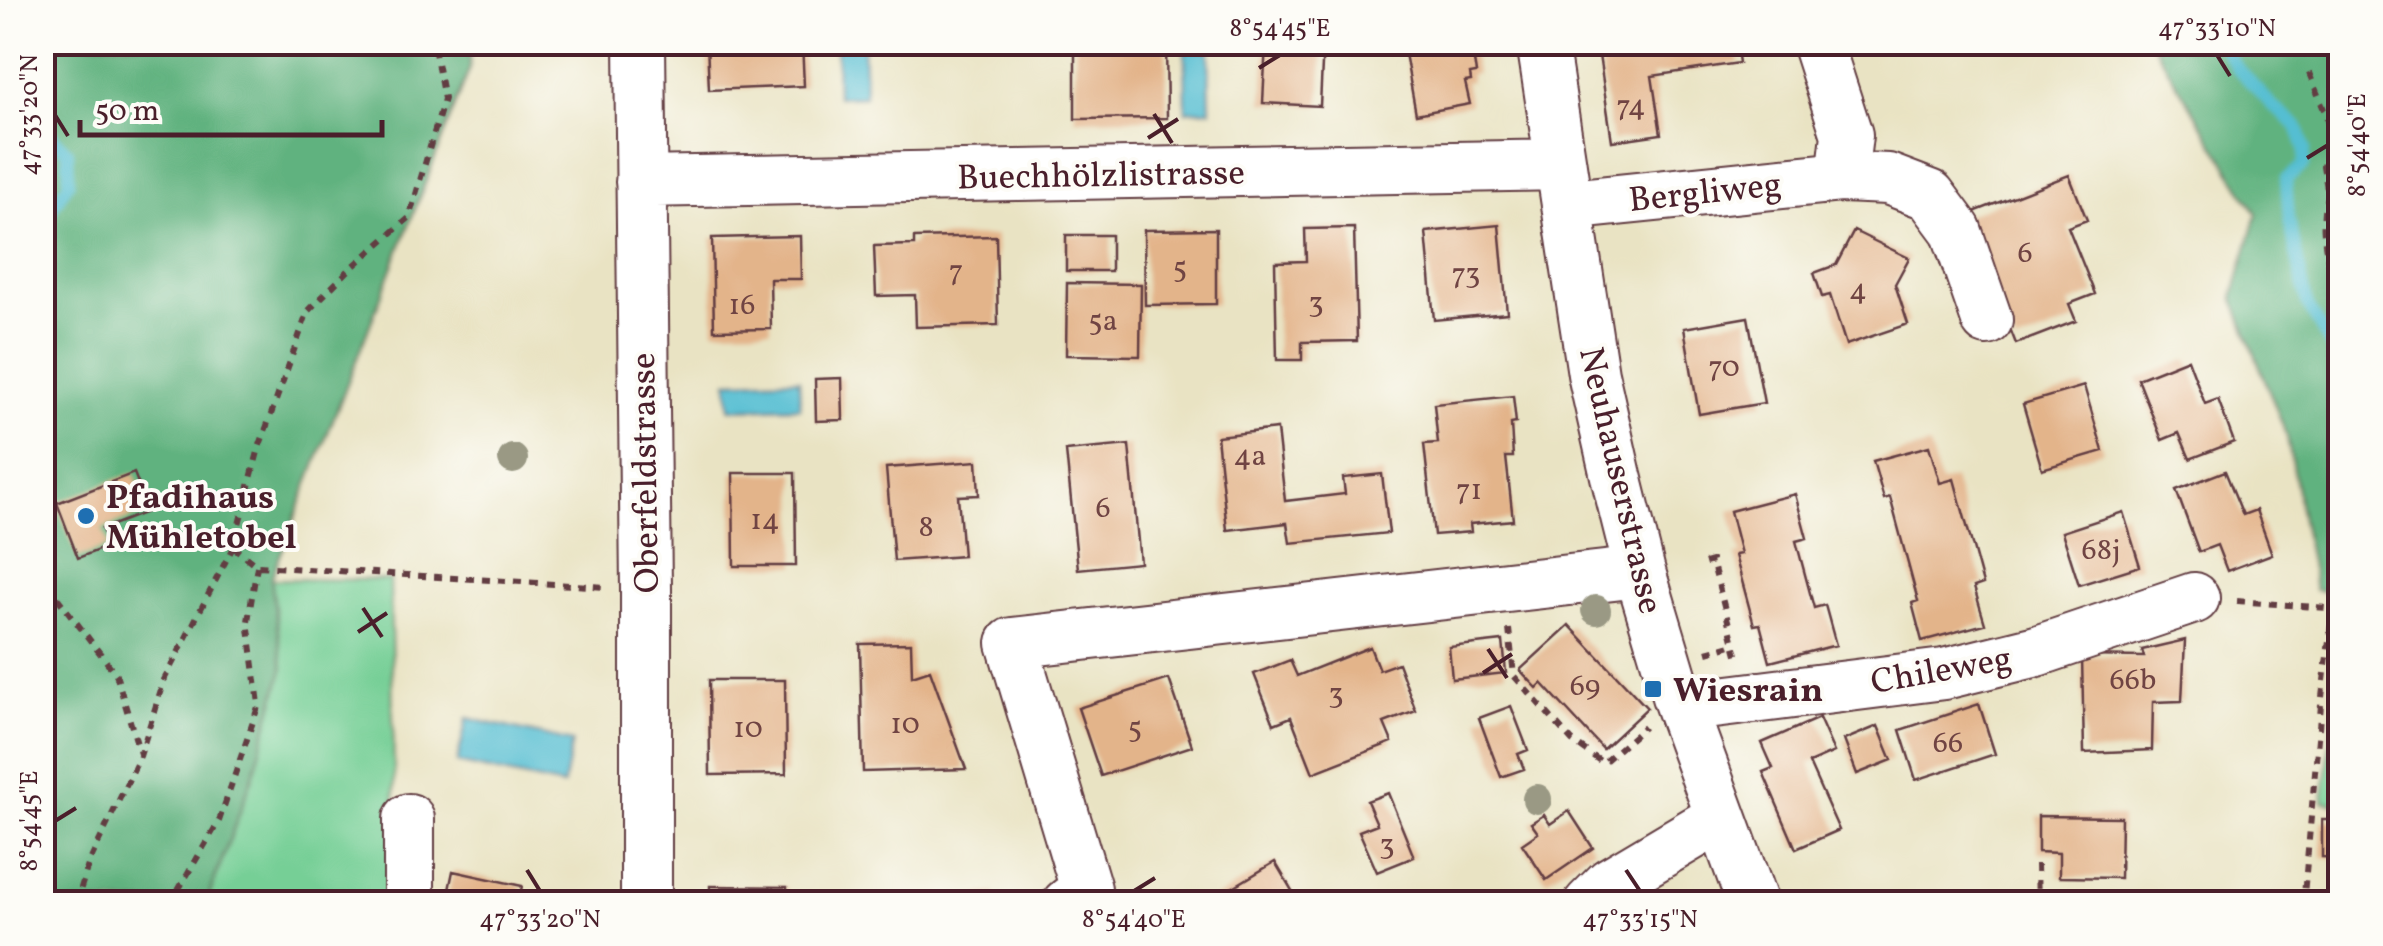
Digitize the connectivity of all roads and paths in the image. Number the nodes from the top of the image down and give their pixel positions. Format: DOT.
graph roads {
  1 [pos="433,42"];
  2 [pos="640,42"];
  3 [pos="1542,42"];
  4 [pos="1817,42"];
  5 [pos="2309,72"];
  6 [pos="1842,177"];
  7 [pos="642,182"];
  8 [pos="1564,185"];
  9 [pos="2328,194"];
  10 [pos="2340,206"];
  11 [pos="2340,296"];
  12 [pos="1987,320"];
  13 [pos="233,547"];
  14 [pos="1705,563"];
  15 [pos="256,566"];
  16 [pos="1640,572"];
  17 [pos="1504,588"];
  18 [pos="646,589"];
  19 [pos="42,596"];
  20 [pos="2194,598"];
  21 [pos="2337,609"];
  22 [pos="1746,699"];
  23 [pos="1681,707"];
  24 [pos="140,756"];
  25 [pos="1721,817"];
  26 [pos="409,820"];
  27 [pos="2037,864"];
  28 [pos="76,904"];
  29 [pos="170,904"];
  30 [pos="409,904"];
  31 [pos="646,904"];
  32 [pos="1067,904"];
  33 [pos="1588,904"];
  34 [pos="1754,904"];
  35 [pos="2038,904"];
  36 [pos="2306,904"];
  1 -- 13 [label="path"];
  2 -- 7 [label="street, Oberfeldstrasse"];
  3 -- 8 [label="street, Neuhauserstrasse"];
  4 -- 6 [label="street"];
  5 -- 9 [label="path"];
  6 -- 8 [label="street, Bergliweg"];
  6 -- 12 [label="street, Bergliweg"];
  7 -- 8 [label="street, Buechhölzlistrasse"];
  7 -- 18 [label="street, Oberfeldstrasse"];
  8 -- 16 [label="street, Neuhauserstrasse"];
  9 -- 10 [label="path"];
  9 -- 11 [label="path"];
  13 -- 15 [label="path"];
  13 -- 24 [label="path"];
  14 -- 22 [label="path"];
  15 -- 18 [label="path"];
  15 -- 29 [label="path"];
  16 -- 17 [label="street"];
  16 -- 23 [label="street, Neuhauserstrasse"];
  17 -- 23 [label="path"];
  17 -- 32 [label="street"];
  18 -- 31 [label="street, Oberfeldstrasse"];
  19 -- 24 [label="path"];
  20 -- 21 [label="path"];
  20 -- 22 [label="street, Chileweg"];
  21 -- 36 [label="path"];
  22 -- 23 [label="street, Chileweg"];
  23 -- 25 [label="street, Neuhauserstrasse"];
  24 -- 28 [label="path"];
  25 -- 33 [label="street"];
  25 -- 34 [label="street, Neuhauserstrasse"];
  26 -- 30 [label="street"];
  27 -- 35 [label="path"];
}
